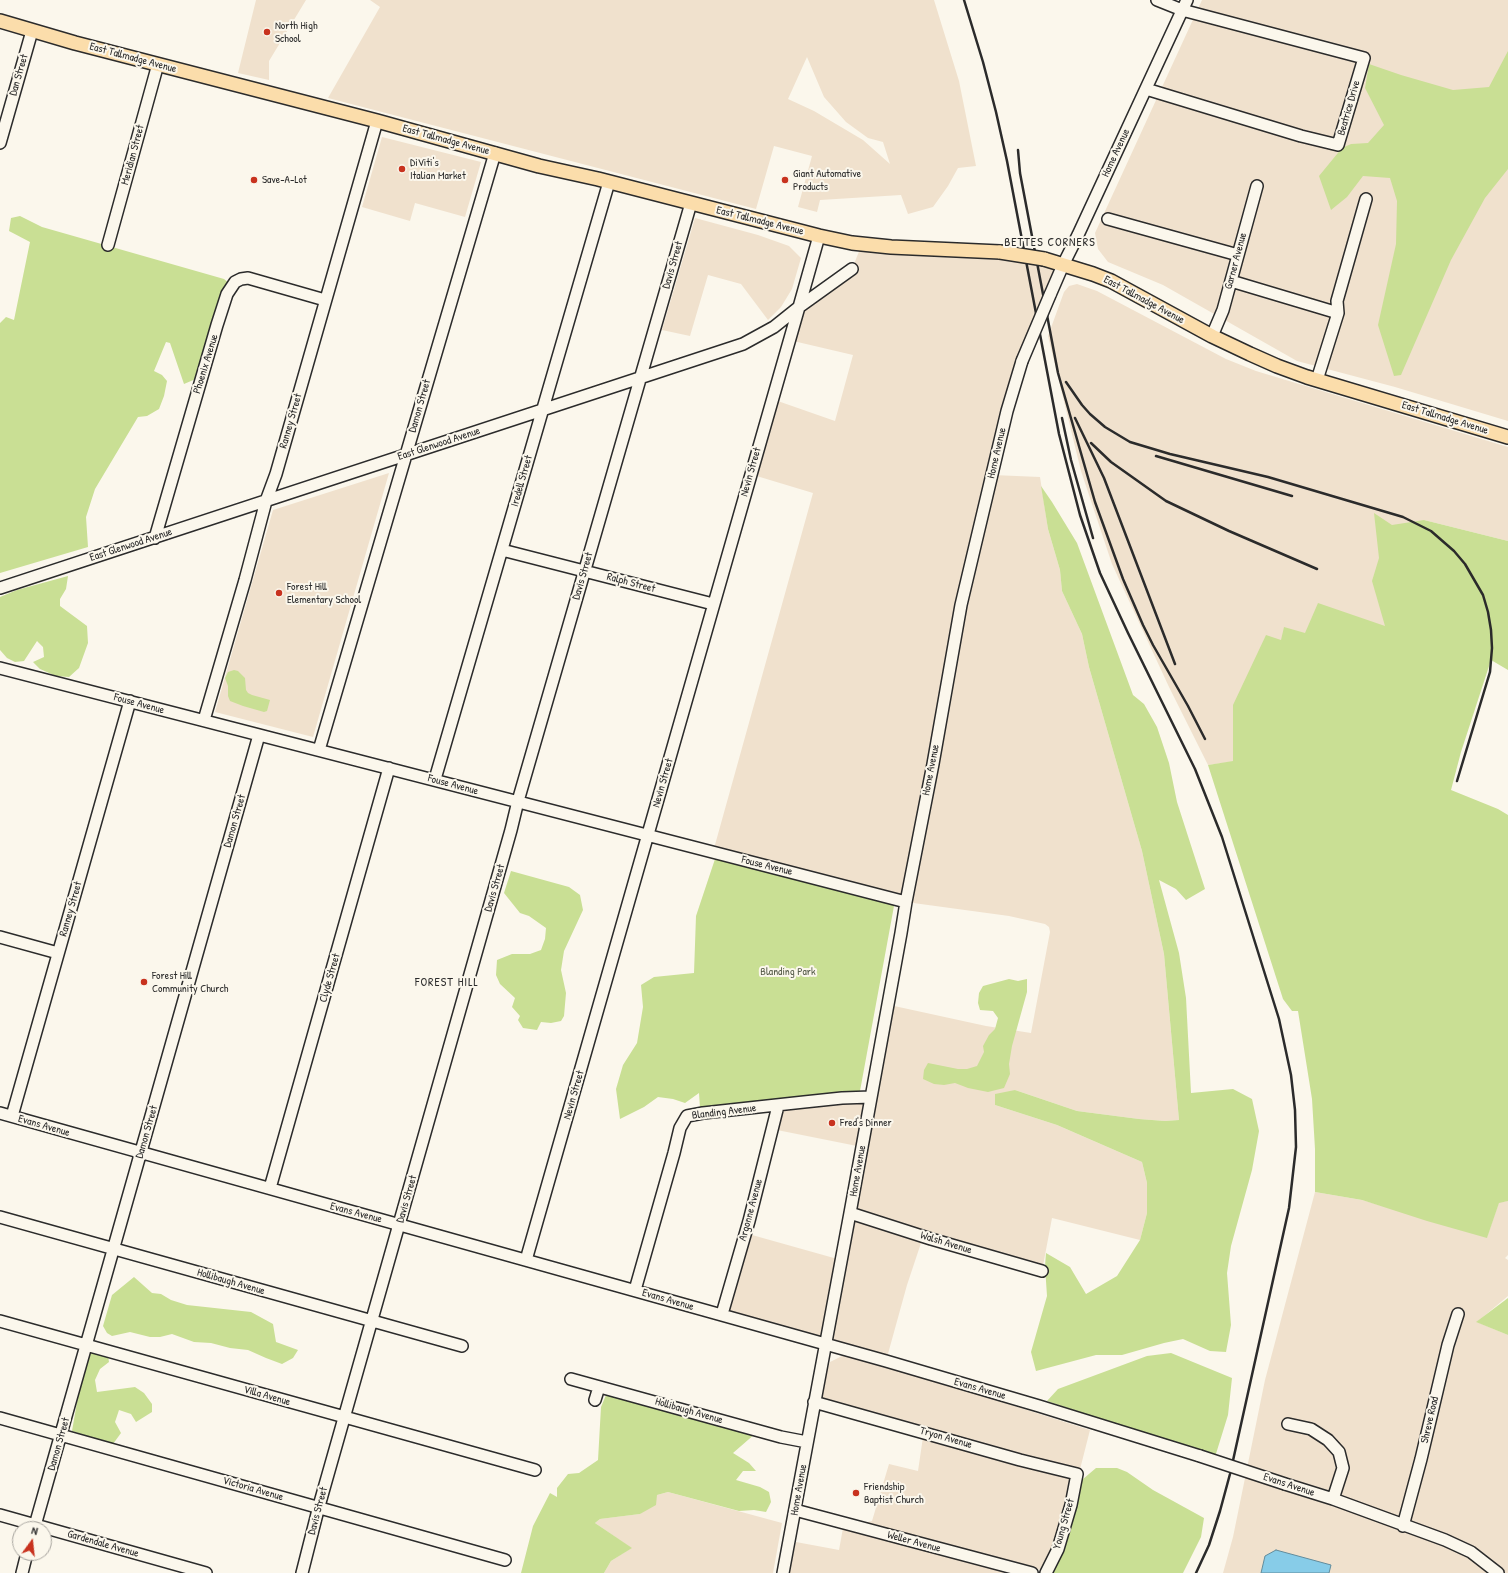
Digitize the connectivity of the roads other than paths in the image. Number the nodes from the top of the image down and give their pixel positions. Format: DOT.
graph roads {
  1 [pos="1157,0"];
  2 [pos="1185,5"];
  3 [pos="0,21"];
  4 [pos="32,31"];
  5 [pos="158,64"];
  6 [pos="1146,90"];
  7 [pos="377,121"];
  8 [pos="0,143"];
  9 [pos="495,153"];
  10 [pos="609,182"];
  11 [pos="1257,186"];
  12 [pos="1366,199"];
  13 [pos="691,203"];
  14 [pos="1108,219"];
  15 [pos="820,236"];
  16 [pos="108,245"];
  17 [pos="1238,255"];
  18 [pos="1063,265"];
  19 [pos="852,270"];
  20 [pos="1231,281"];
  21 [pos="325,300"];
  22 [pos="799,307"];
  23 [pos="1338,314"];
  24 [pos="1212,336"];
  25 [pos="640,378"];
  26 [pos="1317,380"];
  27 [pos="544,410"];
  28 [pos="1508,437"];
  29 [pos="406,455"];
  30 [pos="266,501"];
  31 [pos="155,538"];
  32 [pos="502,550"];
  33 [pos="584,571"];
  34 [pos="0,588"];
  35 [pos="713,604"];
  36 [pos="0,668"];
  37 [pos="130,702"];
  38 [pos="204,720"];
  39 [pos="259,735"];
  40 [pos="319,750"];
  41 [pos="389,768"];
  42 [pos="435,779"];
  43 [pos="518,801"];
  44 [pos="648,835"];
  45 [pos="906,902"];
  46 [pos="0,937"];
  47 [pos="58,953"];
  48 [pos="871,1097"];
  49 [pos="778,1106"];
  50 [pos="0,1113"];
  51 [pos="12,1116"];
  52 [pos="141,1152"];
  53 [pos="270,1188"];
  54 [pos="850,1213"];
  55 [pos="0,1217"];
  56 [pos="400,1225"];
  57 [pos="114,1249"];
  58 [pos="526,1260"];
  59 [pos="1042,1271"];
  60 [pos="635,1290"];
  61 [pos="722,1314"];
  62 [pos="1458,1314"];
  63 [pos="0,1321"];
  64 [pos="372,1321"];
  65 [pos="88,1344"];
  66 [pos="826,1344"];
  67 [pos="462,1346"];
  68 [pos="571,1379"];
  69 [pos="599,1387"];
  70 [pos="595,1400"];
  71 [pos="814,1402"];
  72 [pos="345,1417"];
  73 [pos="0,1418"];
  74 [pos="1288,1424"];
  75 [pos="61,1436"];
  76 [pos="807,1442"];
  77 [pos="535,1470"];
  78 [pos="1077,1474"];
  79 [pos="1333,1499"];
  80 [pos="319,1506"];
  81 [pos="796,1510"];
  82 [pos="0,1515"];
  83 [pos="18,1521"];
  84 [pos="37,1521"];
  85 [pos="1403,1526"];
  86 [pos="52,1532"];
  87 [pos="505,1560"];
  88 [pos="26,1561"];
  89 [pos="22,1573"];
  90 [pos="206,1573"];
  91 [pos="302,1573"];
  92 [pos="783,1573"];
  93 [pos="1032,1573"];
  94 [pos="1046,1573"];
  95 [pos="1498,1573"];
  1 -- 2 [label="street"];
  2 -- 6 [label="street, Home Avenue"];
  2 -- 6 [label="street, Beatrice Drive"];
  3 -- 4 [label="main road, East Tallmadge Avenue"];
  4 -- 5 [label="main road, East Tallmadge Avenue"];
  4 -- 8 [label="street, Dan Street"];
  5 -- 7 [label="main road, East Tallmadge Avenue"];
  5 -- 16 [label="street, Meridian Street"];
  6 -- 18 [label="street, Home Avenue"];
  7 -- 9 [label="main road, East Tallmadge Avenue"];
  7 -- 21 [label="street, Ranney Street"];
  9 -- 10 [label="main road, East Tallmadge Avenue"];
  9 -- 29 [label="street, Damon Street"];
  10 -- 13 [label="main road, East Tallmadge Avenue"];
  10 -- 27 [label="street, Iredell Street"];
  11 -- 17 [label="street, Garner Avenue"];
  12 -- 23 [label="street"];
  13 -- 15 [label="main road, East Tallmadge Avenue"];
  13 -- 25 [label="street, Davis Street"];
  14 -- 17 [label="street"];
  15 -- 18 [label="main road, East Tallmadge Avenue, bridge"];
  15 -- 22 [label="street"];
  17 -- 20 [label="street, Garner Avenue"];
  18 -- 24 [label="main road, East Tallmadge Avenue"];
  18 -- 45 [label="street, Home Avenue, bridge"];
  19 -- 22 [label="street, East Glenwood Avenue"];
  20 -- 23 [label="street"];
  20 -- 24 [label="street, Garner Avenue"];
  21 -- 30 [label="street, Ranney Street"];
  21 -- 31 [label="street, Phoenix Avenue"];
  22 -- 25 [label="street, East Glenwood Avenue"];
  22 -- 35 [label="street, Nevin Street"];
  23 -- 26 [label="street"];
  24 -- 26 [label="main road, East Tallmadge Avenue"];
  25 -- 27 [label="street, East Glenwood Avenue"];
  25 -- 33 [label="street, Davis Street"];
  26 -- 28 [label="main road, East Tallmadge Avenue"];
  27 -- 29 [label="street, East Glenwood Avenue"];
  27 -- 32 [label="street, Iredell Street"];
  29 -- 30 [label="street, East Glenwood Avenue"];
  29 -- 40 [label="street, Damon Street"];
  30 -- 31 [label="street, East Glenwood Avenue"];
  30 -- 38 [label="street, Ranney Street"];
  31 -- 34 [label="street, East Glenwood Avenue"];
  32 -- 33 [label="street, Ralph Street"];
  32 -- 42 [label="street, Iredell Street"];
  33 -- 35 [label="street, Ralph Street"];
  33 -- 43 [label="street, Davis Street"];
  35 -- 44 [label="street, Nevin Street"];
  36 -- 37 [label="street, Fouse Avenue"];
  37 -- 38 [label="street, Fouse Avenue"];
  37 -- 47 [label="street, Ranney Street"];
  38 -- 39 [label="street, Fouse Avenue"];
  39 -- 40 [label="street, Fouse Avenue"];
  39 -- 52 [label="street, Damon Street"];
  40 -- 41 [label="street, Fouse Avenue"];
  41 -- 42 [label="street, Fouse Avenue"];
  41 -- 53 [label="street, Clyde Street"];
  42 -- 43 [label="street, Fouse Avenue"];
  43 -- 44 [label="street, Fouse Avenue"];
  43 -- 56 [label="street, Davis Street"];
  44 -- 45 [label="street, Fouse Avenue"];
  44 -- 58 [label="street, Nevin Street"];
  45 -- 48 [label="street, Home Avenue"];
  46 -- 47 [label="street"];
  47 -- 51 [label="street, Ranney Street"];
  48 -- 49 [label="street, Blanding Avenue"];
  48 -- 54 [label="street, Home Avenue"];
  49 -- 60 [label="street, Blanding Avenue"];
  49 -- 61 [label="street, Argonne Avenue"];
  50 -- 51 [label="street, Evans Avenue"];
  51 -- 52 [label="street, Evans Avenue"];
  52 -- 53 [label="street, Evans Avenue"];
  52 -- 57 [label="street, Damon Street"];
  53 -- 56 [label="street, Evans Avenue"];
  54 -- 59 [label="street, Walsh Avenue"];
  54 -- 66 [label="street, Home Avenue"];
  55 -- 57 [label="street, Hollibaugh Avenue"];
  56 -- 58 [label="street, Evans Avenue"];
  56 -- 64 [label="street, Davis Street"];
  57 -- 64 [label="street, Hollibaugh Avenue"];
  57 -- 65 [label="street, Damon Street"];
  58 -- 60 [label="street, Evans Avenue"];
  60 -- 61 [label="street, Evans Avenue"];
  61 -- 66 [label="street, Evans Avenue"];
  62 -- 85 [label="street, Shreve Road"];
  63 -- 65 [label="street, Villa Avenue"];
  64 -- 67 [label="street, Hollibaugh Avenue"];
  64 -- 72 [label="street, Davis Street"];
  65 -- 72 [label="street, Villa Avenue"];
  65 -- 75 [label="street, Damon Street"];
  66 -- 71 [label="street, Home Avenue"];
  66 -- 79 [label="street, Evans Avenue, bridge"];
  68 -- 69 [label="street, Hollibaugh Avenue"];
  69 -- 70 [label="street"];
  69 -- 76 [label="street, Hollibaugh Avenue"];
  71 -- 76 [label="street, Home Avenue"];
  71 -- 78 [label="street, Tryon Avenue"];
  72 -- 77 [label="street, Villa Avenue"];
  72 -- 80 [label="street, Davis Street"];
  73 -- 75 [label="street, Victoria Avenue"];
  74 -- 79 [label="street"];
  75 -- 80 [label="street, Victoria Avenue"];
  75 -- 84 [label="street, Damon Street"];
  76 -- 81 [label="street, Home Avenue"];
  78 -- 94 [label="street, Young Street"];
  79 -- 85 [label="street, Evans Avenue"];
  80 -- 87 [label="street, Victoria Avenue"];
  80 -- 91 [label="street, Davis Street"];
  81 -- 92 [label="street, Home Avenue"];
  81 -- 93 [label="street, Weller Avenue"];
  82 -- 83 [label="street, Gardendale Avenue"];
  85 -- 95 [label="street, Evans Avenue"];
  86 -- 90 [label="street, Gardendale Avenue"];
  88 -- 89 [label="street"];
}
